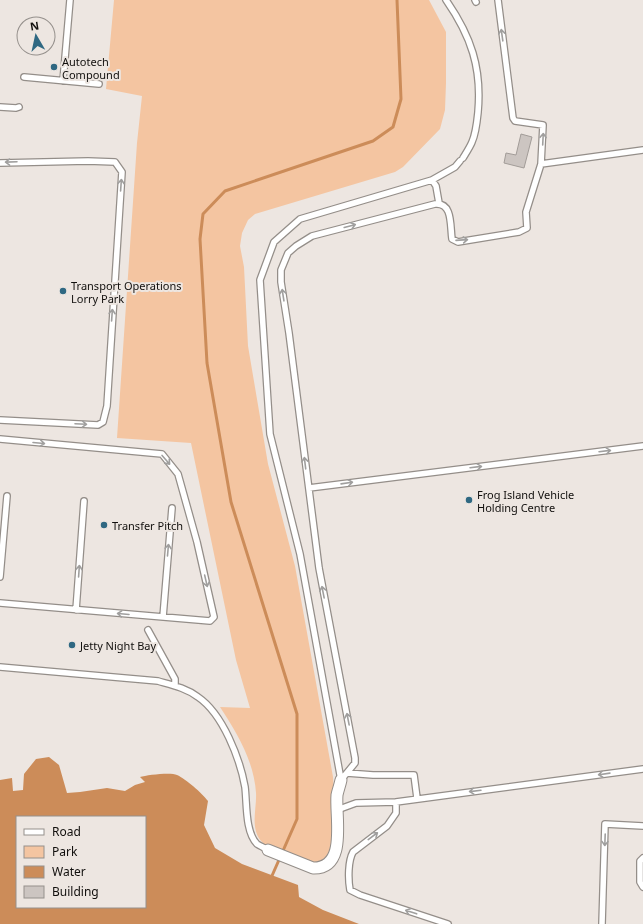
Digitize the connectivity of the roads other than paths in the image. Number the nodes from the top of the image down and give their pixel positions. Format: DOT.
graph roads {
  1 [pos="70,0"];
  2 [pos="446,0"];
  3 [pos="498,0"];
  4 [pos="24,77"];
  5 [pos="63,80"];
  6 [pos="99,84"];
  7 [pos="0,107"];
  8 [pos="20,108"];
  9 [pos="643,150"];
  10 [pos="0,163"];
  11 [pos="540,164"];
  12 [pos="432,180"];
  13 [pos="439,203"];
  14 [pos="0,420"];
  15 [pos="0,439"];
  16 [pos="643,446"];
  17 [pos="309,488"];
  18 [pos="7,496"];
  19 [pos="84,501"];
  20 [pos="172,508"];
  21 [pos="0,577"];
  22 [pos="0,603"];
  23 [pos="76,610"];
  24 [pos="163,617"];
  25 [pos="148,630"];
  26 [pos="0,667"];
  27 [pos="175,686"];
  28 [pos="643,769"];
  29 [pos="344,776"];
  30 [pos="417,798"];
  31 [pos="396,802"];
  32 [pos="337,810"];
  33 [pos="643,826"];
  34 [pos="268,850"];
  35 [pos="643,858"];
  36 [pos="643,887"];
  37 [pos="448,924"];
  38 [pos="602,924"];
  1 -- 5 [label="lane"];
  2 -- 12 [label="lane"];
  11 -- 3 [label="lane, one-way"];
  4 -- 5 [label="lane"];
  5 -- 6 [label="lane"];
  7 -- 8 [label="lane"];
  9 -- 11 [label="lane"];
  14 -- 10 [label="lane, one-way"];
  13 -- 11 [label="lane, one-way"];
  12 -- 13 [label="lane"];
  12 -- 29 [label="lane"];
  17 -- 13 [label="lane, one-way"];
  15 -- 24 [label="lane, one-way"];
  17 -- 16 [label="lane, one-way"];
  29 -- 17 [label="lane, one-way"];
  18 -- 21 [label="lane"];
  23 -- 19 [label="lane, one-way"];
  24 -- 20 [label="lane, one-way"];
  22 -- 23 [label="lane"];
  24 -- 23 [label="lane, one-way"];
  25 -- 27 [label="lane"];
  26 -- 27 [label="lane"];
  27 -- 34 [label="lane"];
  28 -- 30 [label="lane, one-way"];
  29 -- 30 [label="lane"];
  29 -- 32 [label="street"];
  30 -- 31 [label="lane"];
  31 -- 32 [label="lane"];
  37 -- 31 [label="lane, one-way"];
  32 -- 34 [label="street"];
  33 -- 38 [label="lane, one-way"];
  35 -- 36 [label="lane"];
}
